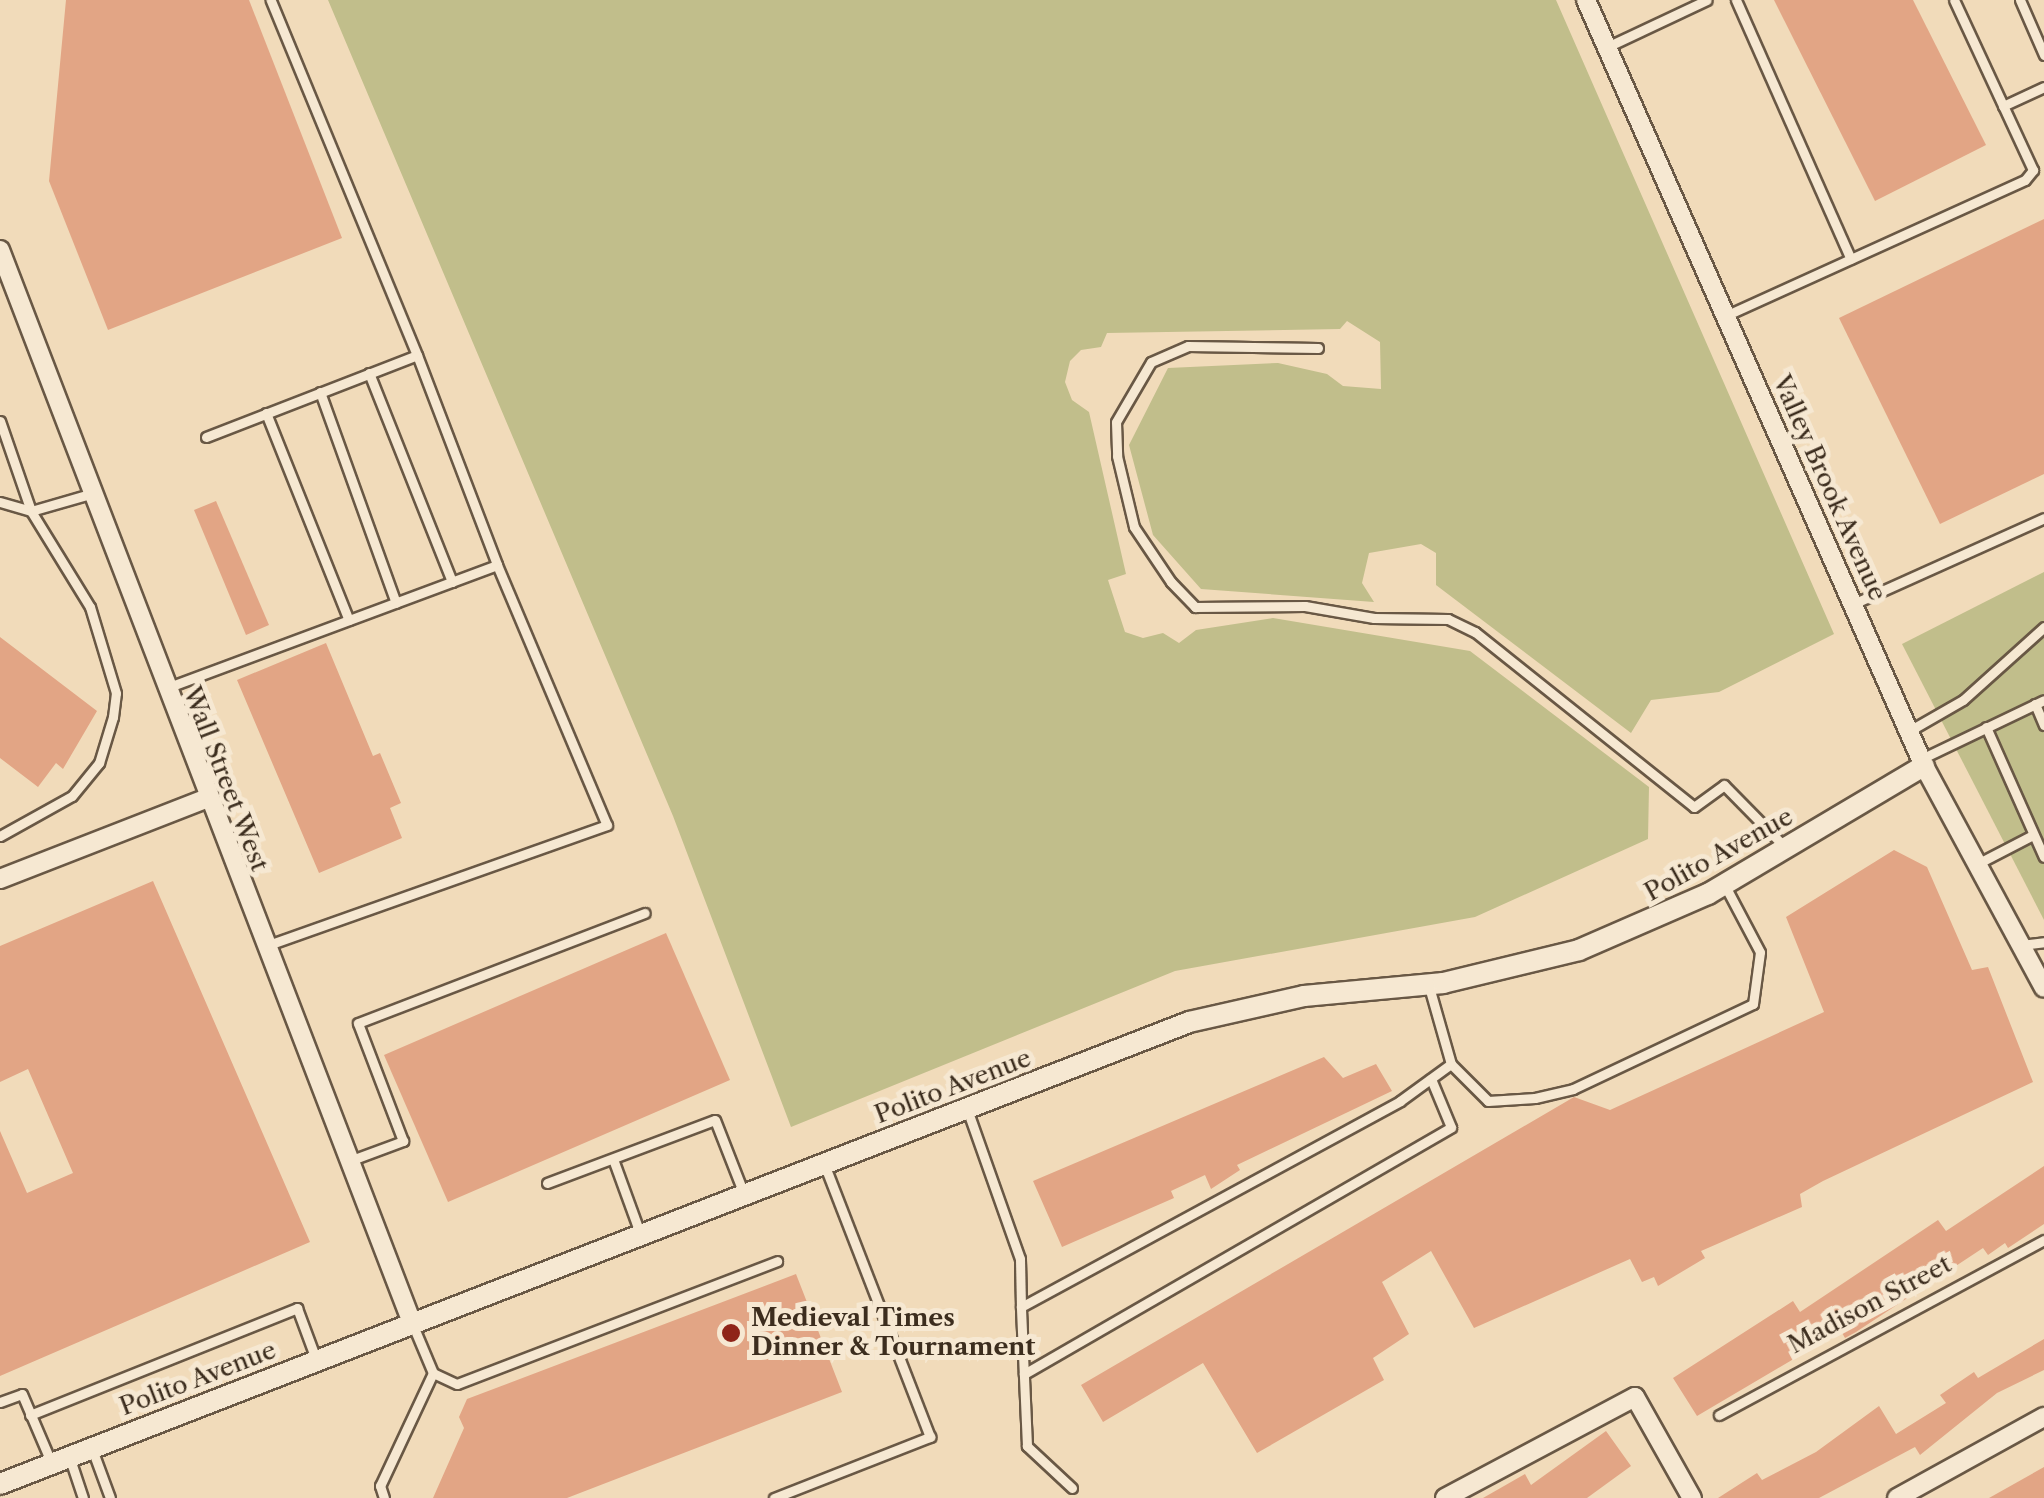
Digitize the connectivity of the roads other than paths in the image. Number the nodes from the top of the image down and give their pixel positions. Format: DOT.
graph roads {
  1 [pos="271,0"];
  2 [pos="1586,0"];
  3 [pos="1707,0"];
  4 [pos="1736,0"];
  5 [pos="1954,0"];
  6 [pos="2020,0"];
  7 [pos="1606,47"];
  8 [pos="2044,54"];
  9 [pos="2044,87"];
  10 [pos="2003,106"];
  11 [pos="0,250"];
  12 [pos="1851,260"];
  13 [pos="1725,316"];
  14 [pos="1318,348"];
  15 [pos="417,355"];
  16 [pos="369,373"];
  17 [pos="320,392"];
  18 [pos="266,413"];
  19 [pos="0,422"];
  20 [pos="206,436"];
  21 [pos="90,494"];
  22 [pos="0,502"];
  23 [pos="31,511"];
  24 [pos="2044,518"];
  25 [pos="497,565"];
  26 [pos="452,582"];
  27 [pos="396,602"];
  28 [pos="1853,604"];
  29 [pos="349,620"];
  30 [pos="2044,627"];
  31 [pos="164,689"];
  32 [pos="2040,702"];
  33 [pos="2044,725"];
  34 [pos="1986,728"];
  35 [pos="1908,731"];
  36 [pos="1922,763"];
  37 [pos="208,798"];
  38 [pos="2034,835"];
  39 [pos="0,836"];
  40 [pos="1786,848"];
  41 [pos="2044,857"];
  42 [pos="1976,864"];
  43 [pos="0,879"];
  44 [pos="1724,884"];
  45 [pos="645,913"];
  46 [pos="2044,942"];
  47 [pos="2021,945"];
  48 [pos="263,947"];
  49 [pos="1428,984"];
  50 [pos="2044,988"];
  51 [pos="1452,1064"];
  52 [pos="1431,1080"];
  53 [pos="967,1108"];
  54 [pos="613,1159"];
  55 [pos="348,1161"];
  56 [pos="824,1164"];
  57 [pos="547,1183"];
  58 [pos="744,1194"];
  59 [pos="642,1236"];
  60 [pos="2044,1240"];
  61 [pos="777,1261"];
  62 [pos="1021,1307"];
  63 [pos="412,1323"];
  64 [pos="316,1360"];
  65 [pos="433,1373"];
  66 [pos="1024,1374"];
  67 [pos="0,1402"];
  68 [pos="1719,1414"];
  69 [pos="30,1415"];
  70 [pos="2044,1416"];
  71 [pos="92,1448"];
  72 [pos="60,1460"];
  73 [pos="0,1484"];
  74 [pos="1072,1488"];
  75 [pos="83,1498"];
  76 [pos="110,1498"];
  77 [pos="384,1498"];
  78 [pos="774,1498"];
  79 [pos="1445,1498"];
  80 [pos="1692,1498"];
  81 [pos="1897,1498"];
  1 -- 15 [label="lane"];
  2 -- 7 [label="street, Valley Brook Avenue"];
  3 -- 7 [label="lane"];
  4 -- 12 [label="lane"];
  5 -- 10 [label="lane"];
  6 -- 8 [label="lane"];
  7 -- 13 [label="street, Valley Brook Avenue"];
  9 -- 10 [label="lane"];
  10 -- 12 [label="lane"];
  11 -- 21 [label="street, Wall Street West"];
  12 -- 13 [label="lane"];
  13 -- 28 [label="street, Valley Brook Avenue"];
  14 -- 40 [label="lane"];
  15 -- 16 [label="lane"];
  15 -- 25 [label="lane"];
  16 -- 17 [label="lane"];
  16 -- 26 [label="lane"];
  17 -- 18 [label="lane"];
  17 -- 27 [label="lane"];
  18 -- 20 [label="lane"];
  18 -- 29 [label="lane"];
  19 -- 23 [label="lane"];
  21 -- 23 [label="lane"];
  21 -- 31 [label="street, Wall Street West"];
  22 -- 23 [label="lane"];
  23 -- 39 [label="lane"];
  24 -- 28 [label="lane"];
  25 -- 26 [label="lane"];
  25 -- 48 [label="lane"];
  26 -- 27 [label="lane"];
  27 -- 29 [label="lane"];
  28 -- 35 [label="street, Valley Brook Avenue"];
  29 -- 31 [label="lane"];
  30 -- 35 [label="lane"];
  31 -- 37 [label="street, Wall Street West"];
  32 -- 33 [label="lane"];
  32 -- 34 [label="lane, Polito Avenue"];
  34 -- 36 [label="lane, Polito Avenue"];
  34 -- 38 [label="lane"];
  35 -- 36 [label="street, Valley Brook Avenue"];
  36 -- 40 [label="street, Polito Avenue"];
  36 -- 42 [label="street, Valley Brook Avenue"];
  37 -- 43 [label="street"];
  37 -- 48 [label="street, Wall Street West"];
  38 -- 41 [label="lane"];
  38 -- 42 [label="lane"];
  40 -- 44 [label="street, Polito Avenue"];
  42 -- 47 [label="street, Valley Brook Avenue"];
  44 -- 49 [label="street, Polito Avenue"];
  44 -- 51 [label="lane"];
  45 -- 55 [label="lane"];
  46 -- 47 [label="lane"];
  47 -- 50 [label="street, Valley Brook Avenue"];
  48 -- 55 [label="street, Wall Street West"];
  49 -- 51 [label="lane"];
  49 -- 53 [label="street, Polito Avenue"];
  51 -- 52 [label="lane"];
  52 -- 62 [label="lane"];
  52 -- 66 [label="lane"];
  53 -- 56 [label="street, Polito Avenue"];
  53 -- 62 [label="lane"];
  54 -- 57 [label="lane"];
  54 -- 58 [label="lane"];
  54 -- 59 [label="lane"];
  55 -- 63 [label="street, Wall Street West"];
  56 -- 58 [label="street, Polito Avenue"];
  56 -- 78 [label="lane"];
  58 -- 59 [label="street, Polito Avenue"];
  59 -- 63 [label="street, Polito Avenue"];
  60 -- 68 [label="lane, Madison Street"];
  61 -- 65 [label="lane"];
  62 -- 66 [label="lane"];
  63 -- 64 [label="street, Polito Avenue"];
  63 -- 65 [label="lane"];
  64 -- 69 [label="lane"];
  64 -- 71 [label="street, Polito Avenue"];
  65 -- 77 [label="lane"];
  66 -- 74 [label="lane"];
  67 -- 69 [label="lane"];
  69 -- 72 [label="lane"];
  70 -- 81 [label="street"];
  71 -- 72 [label="street, Polito Avenue"];
  71 -- 76 [label="lane"];
  72 -- 73 [label="street, Polito Avenue"];
  72 -- 75 [label="lane"];
  79 -- 80 [label="street"];
}
